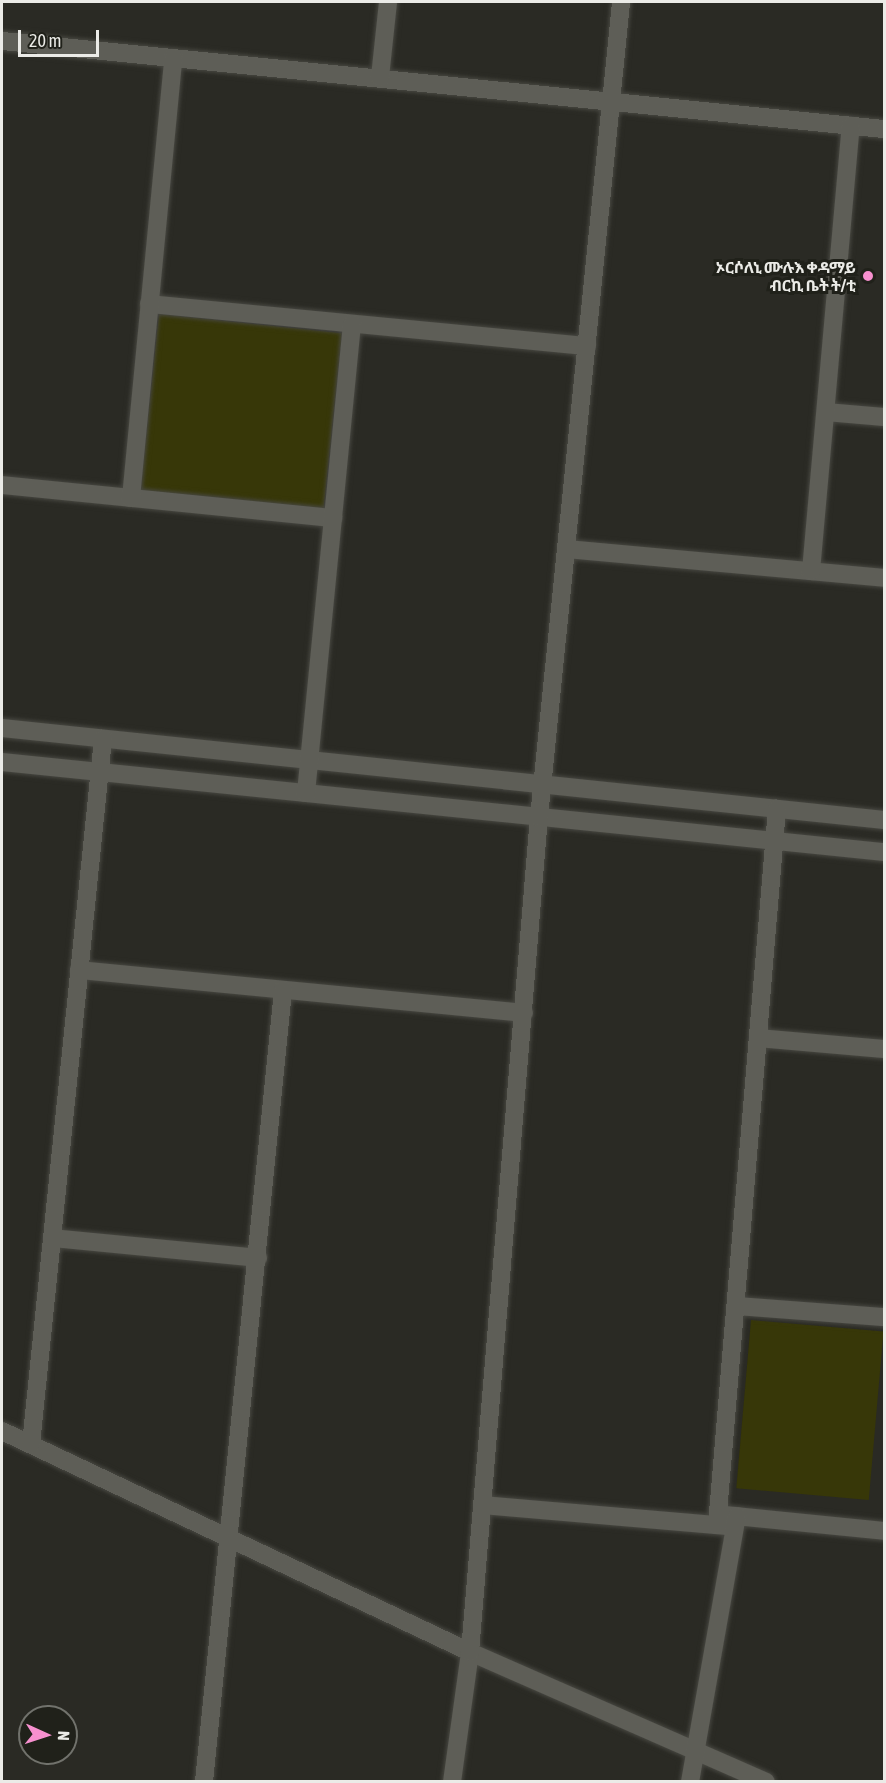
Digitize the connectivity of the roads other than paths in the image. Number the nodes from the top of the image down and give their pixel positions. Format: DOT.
graph roads {
  1 [pos="387,2"];
  2 [pos="621,2"];
  3 [pos="2,40"];
  4 [pos="173,58"];
  5 [pos="380,77"];
  6 [pos="610,101"];
  7 [pos="851,126"];
  8 [pos="885,129"];
  9 [pos="149,304"];
  10 [pos="352,324"];
  11 [pos="587,346"];
  12 [pos="826,412"];
  13 [pos="885,417"];
  14 [pos="2,485"];
  15 [pos="131,498"];
  16 [pos="333,518"];
  17 [pos="567,549"];
  18 [pos="811,571"];
  19 [pos="885,578"];
  20 [pos="2,728"];
  21 [pos="103,739"];
  22 [pos="309,760"];
  23 [pos="2,762"];
  24 [pos="99,772"];
  25 [pos="543,784"];
  26 [pos="306,793"];
  27 [pos="777,809"];
  28 [pos="539,817"];
  29 [pos="885,820"];
  30 [pos="774,841"];
  31 [pos="885,852"];
  32 [pos="79,970"];
  33 [pos="283,990"];
  34 [pos="524,1013"];
  35 [pos="758,1038"];
  36 [pos="885,1049"];
  37 [pos="52,1238"];
  38 [pos="258,1258"];
  39 [pos="735,1306"];
  40 [pos="885,1317"];
  41 [pos="2,1431"];
  42 [pos="31,1444"];
  43 [pos="482,1505"];
  44 [pos="727,1521"];
  45 [pos="885,1531"];
  46 [pos="231,1541"];
  47 [pos="470,1652"];
  48 [pos="692,1750"];
  49 [pos="204,1782"];
  50 [pos="452,1782"];
  51 [pos="690,1782"];
  52 [pos="766,1782"];
  1 -- 5 [label="street"];
  2 -- 6 [label="street"];
  3 -- 4 [label="street"];
  4 -- 5 [label="street"];
  4 -- 9 [label="street"];
  5 -- 6 [label="street"];
  6 -- 7 [label="street"];
  6 -- 11 [label="street"];
  7 -- 8 [label="street"];
  7 -- 12 [label="street"];
  9 -- 10 [label="street"];
  9 -- 15 [label="street"];
  10 -- 11 [label="street"];
  10 -- 16 [label="street"];
  11 -- 17 [label="street"];
  12 -- 13 [label="street"];
  12 -- 18 [label="street"];
  14 -- 15 [label="street"];
  15 -- 16 [label="street"];
  16 -- 22 [label="street"];
  17 -- 18 [label="street"];
  17 -- 25 [label="street"];
  18 -- 19 [label="street"];
  20 -- 21 [label="street"];
  21 -- 22 [label="street"];
  21 -- 24 [label="street"];
  22 -- 25 [label="street"];
  22 -- 26 [label="street"];
  23 -- 24 [label="street"];
  24 -- 26 [label="street"];
  24 -- 32 [label="street"];
  25 -- 27 [label="street"];
  25 -- 28 [label="street"];
  26 -- 28 [label="street"];
  27 -- 29 [label="street"];
  27 -- 30 [label="street"];
  28 -- 30 [label="street"];
  28 -- 34 [label="street"];
  30 -- 31 [label="street"];
  30 -- 35 [label="street"];
  32 -- 33 [label="street"];
  32 -- 37 [label="street"];
  33 -- 34 [label="street"];
  33 -- 38 [label="street"];
  34 -- 43 [label="street"];
  35 -- 36 [label="street"];
  35 -- 39 [label="street"];
  37 -- 38 [label="street"];
  37 -- 42 [label="street"];
  38 -- 46 [label="street"];
  39 -- 40 [label="street"];
  39 -- 44 [label="street"];
  41 -- 42 [label="street"];
  42 -- 46 [label="street"];
  43 -- 44 [label="street"];
  43 -- 47 [label="street"];
  44 -- 45 [label="street"];
  44 -- 48 [label="street"];
  46 -- 47 [label="street"];
  46 -- 49 [label="street"];
  47 -- 48 [label="street"];
  47 -- 50 [label="street"];
  48 -- 51 [label="street"];
  48 -- 52 [label="street"];
}
